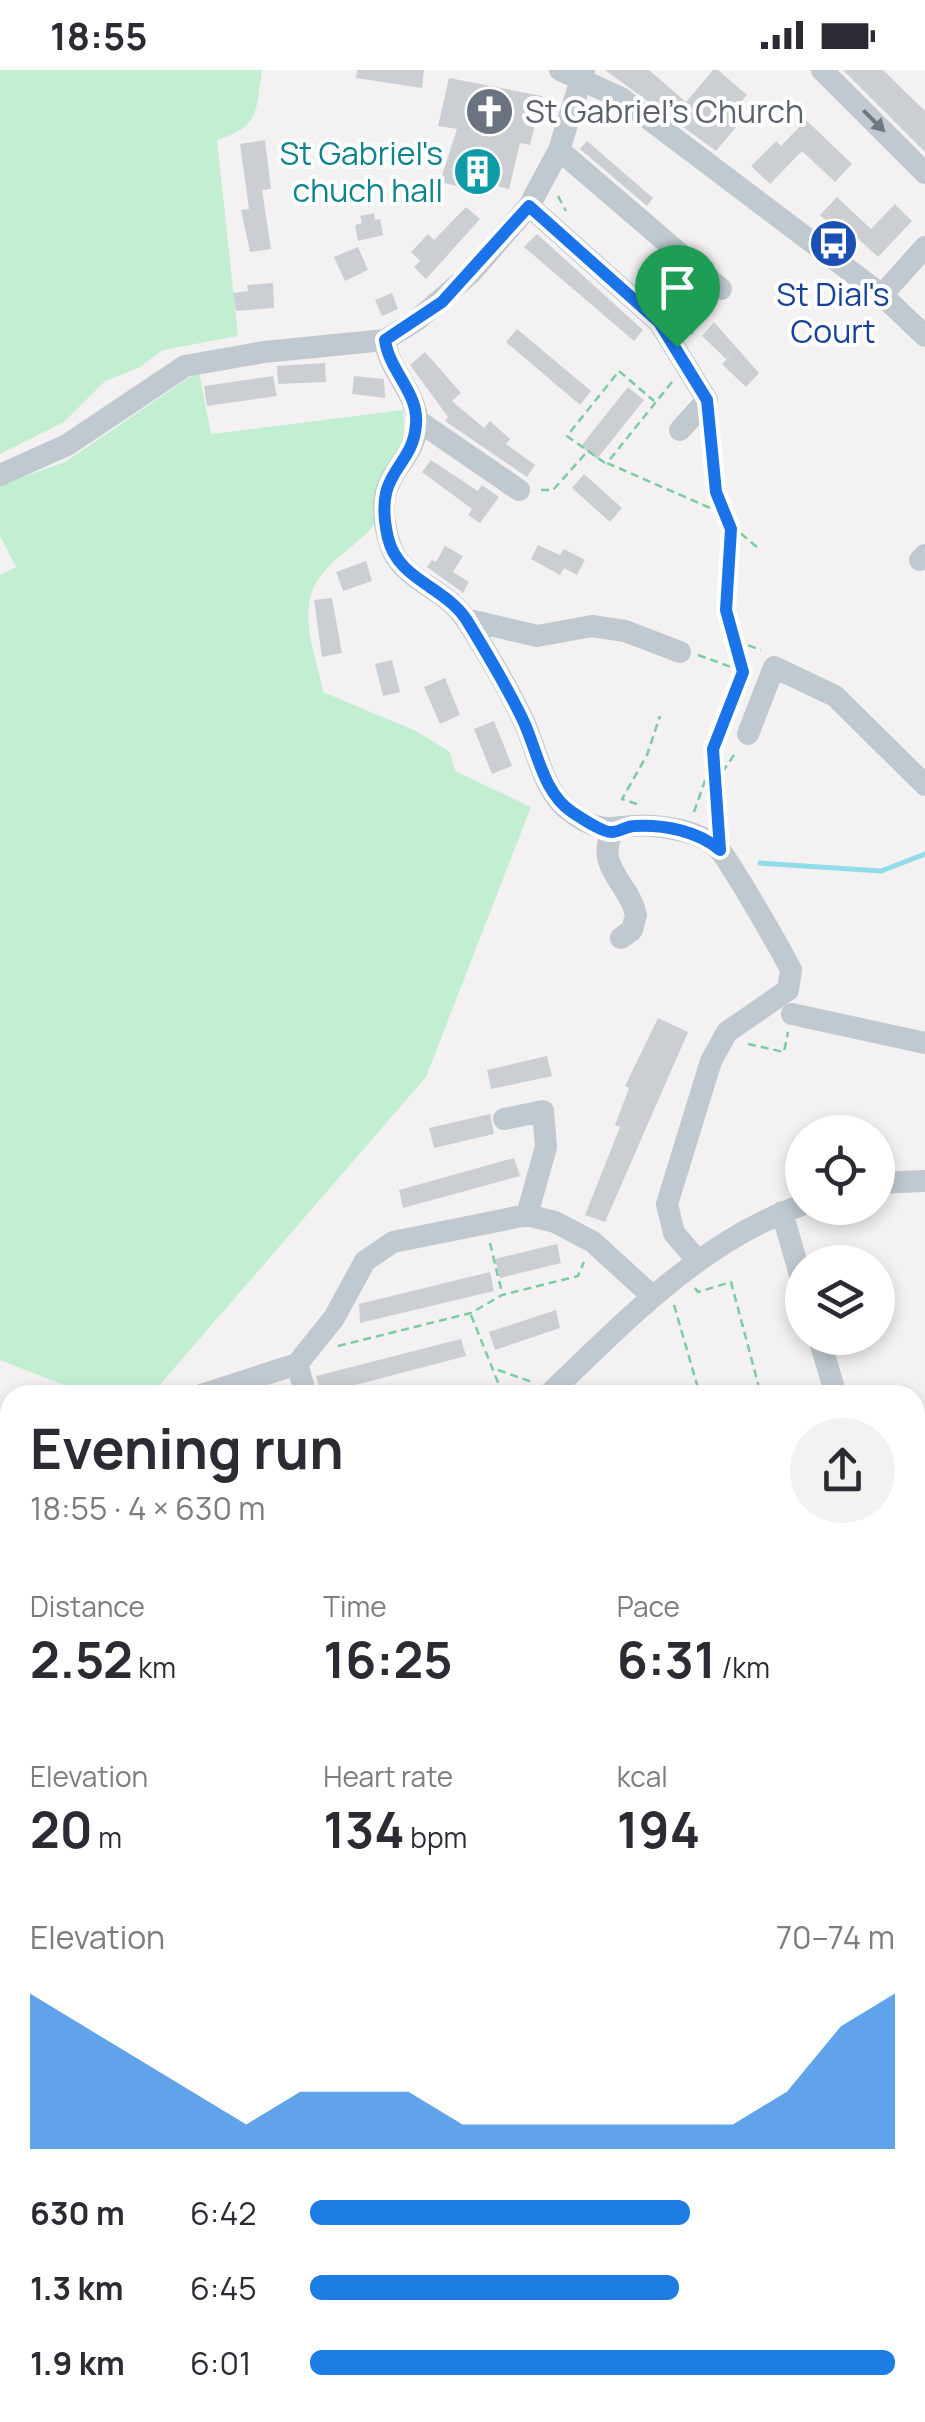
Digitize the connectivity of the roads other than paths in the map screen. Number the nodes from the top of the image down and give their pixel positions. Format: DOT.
graph roads {
  1 [pos="822,70"];
  2 [pos="575,72"];
  3 [pos="559,150"];
  4 [pos="925,173"];
  5 [pos="529,206"];
  6 [pos="925,247"];
  7 [pos="721,289"];
  8 [pos="882,296"];
  9 [pos="925,336"];
  10 [pos="385,340"];
  11 [pos="417,420"];
  12 [pos="680,430"];
  13 [pos="0,475"];
  14 [pos="519,490"];
  15 [pos="466,619"];
  16 [pos="680,652"];
  17 [pos="748,734"];
  18 [pos="925,785"];
  19 [pos="612,832"];
  20 [pos="622,938"];
  21 [pos="792,1014"];
  22 [pos="925,1043"];
  23 [pos="504,1119"];
  24 [pos="925,1181"];
  25 [pos="895,1182"];
  26 [pos="785,1211"];
  27 [pos="527,1214"];
  28 [pos="696,1260"];
  29 [pos="663,1294"];
  30 [pos="824,1355"];
  31 [pos="298,1364"];
  32 [pos="232,1385"];
  33 [pos="303,1385"];
  34 [pos="559,1385"];
  35 [pos="833,1385"];
  1 -- 4 [label="street, one-way"];
  2 -- 3 [label="street"];
  2 -- 8 [label="street"];
  3 -- 5 [label="street"];
  3 -- 7 [label="street"];
  5 -- 10 [label="street"];
  5 -- 12 [label="street"];
  6 -- 8 [label="street"];
  8 -- 9 [label="street"];
  10 -- 11 [label="street"];
  10 -- 13 [label="street"];
  11 -- 14 [label="street"];
  11 -- 15 [label="street"];
  15 -- 16 [label="street"];
  15 -- 19 [label="street"];
  17 -- 18 [label="street"];
  19 -- 20 [label="street"];
  19 -- 28 [label="street"];
  21 -- 22 [label="street"];
  23 -- 27 [label="street"];
  24 -- 25 [label="street"];
  26 -- 28 [label="street"];
  27 -- 29 [label="street"];
  27 -- 31 [label="street"];
  28 -- 29 [label="street"];
  29 -- 34 [label="street"];
  30 -- 35 [label="street"];
  31 -- 32 [label="street"];
  31 -- 33 [label="street"];
}
